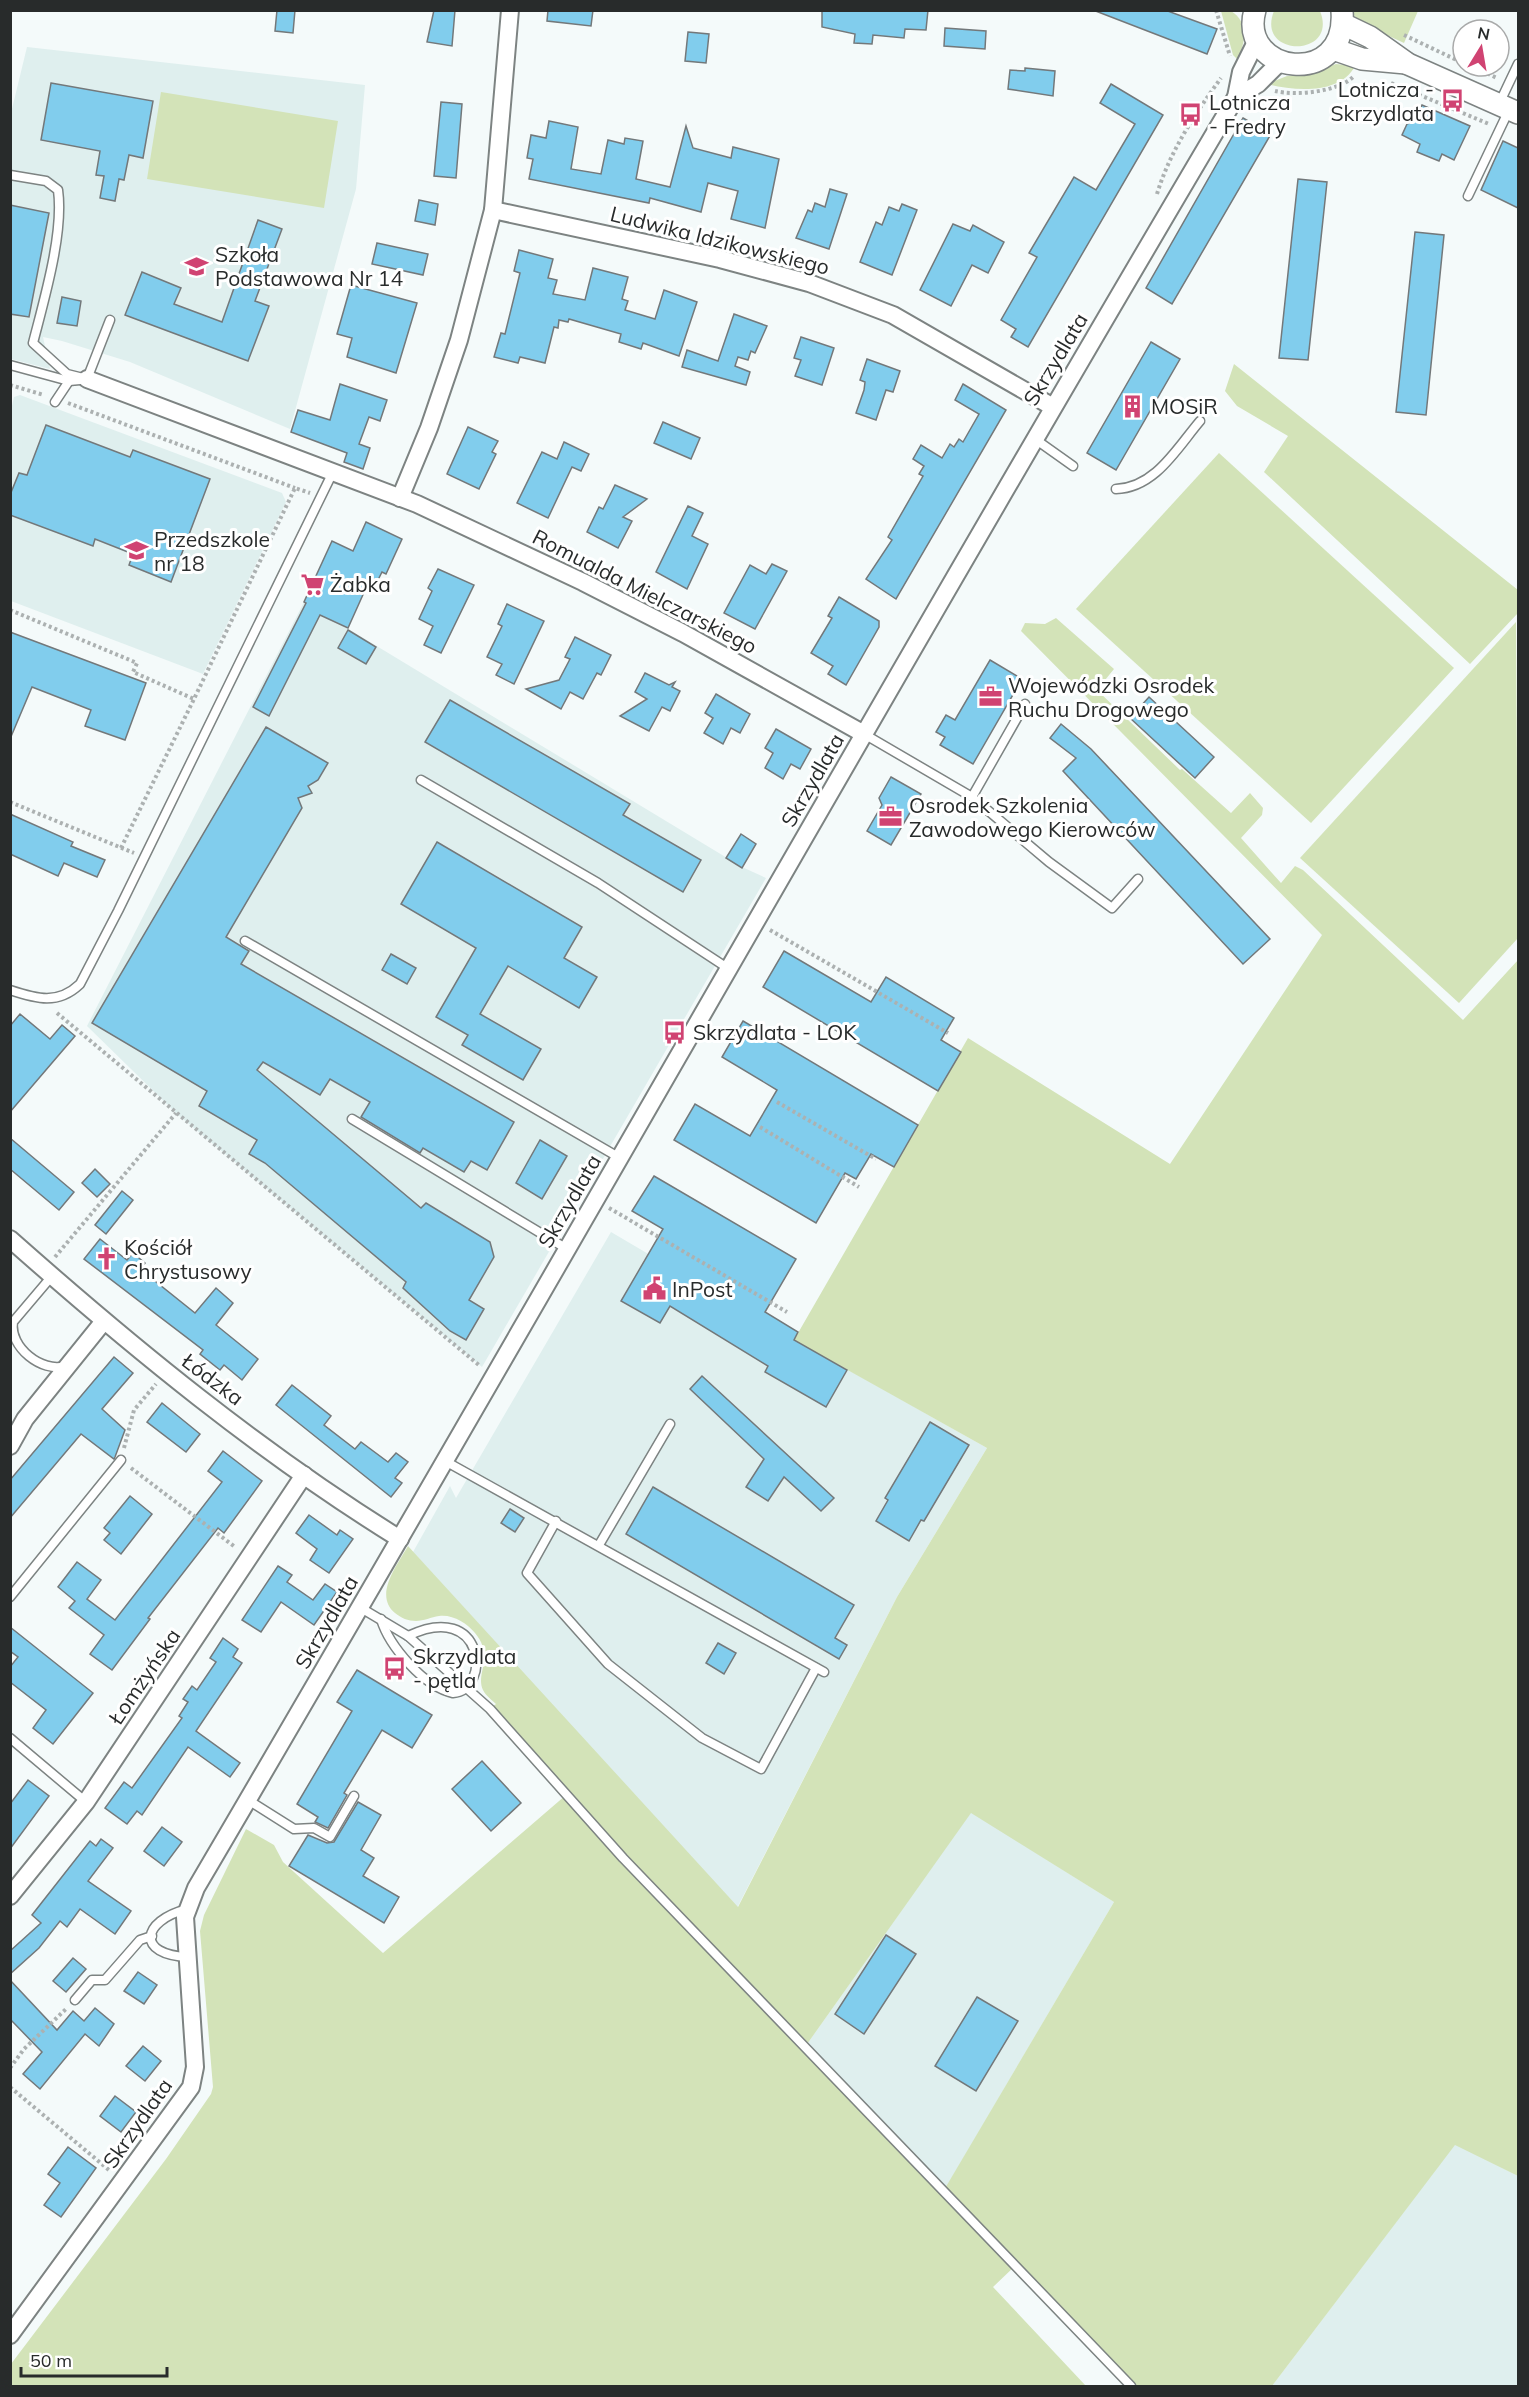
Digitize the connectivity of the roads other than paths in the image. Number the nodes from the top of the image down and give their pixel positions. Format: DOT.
graph roads {
  1 [pos="510,10"];
  2 [pos="1250,12"];
  3 [pos="1342,17"];
  4 [pos="1257,39"];
  5 [pos="1333,49"];
  6 [pos="1280,63"];
  7 [pos="1408,64"];
  8 [pos="1518,64"];
  9 [pos="1236,97"];
  10 [pos="1507,113"];
  11 [pos="10,175"];
  12 [pos="1468,196"];
  13 [pos="493,210"];
  14 [pos="110,320"];
  15 [pos="10,365"];
  16 [pos="87,379"];
  17 [pos="69,381"];
  18 [pos="56,401"];
  19 [pos="1053,406"];
  20 [pos="1200,421"];
  21 [pos="1034,439"];
  22 [pos="1073,466"];
  23 [pos="332,474"];
  24 [pos="1116,489"];
  25 [pos="400,498"];
  26 [pos="1025,704"];
  27 [pos="864,734"];
  28 [pos="421,780"];
  29 [pos="972,797"];
  30 [pos="1138,879"];
  31 [pos="245,941"];
  32 [pos="729,969"];
  33 [pos="10,990"];
  34 [pos="352,1119"];
  35 [pos="620,1158"];
  36 [pos="10,1239"];
  37 [pos="567,1249"];
  38 [pos="48,1272"];
  39 [pos="104,1321"];
  40 [pos="67,1366"];
  41 [pos="670,1424"];
  42 [pos="10,1446"];
  43 [pos="121,1460"];
  44 [pos="445,1461"];
  45 [pos="304,1474"];
  46 [pos="556,1521"];
  47 [pos="400,1539"];
  48 [pos="599,1545"];
  49 [pos="10,1597"];
  50 [pos="361,1608"];
  51 [pos="381,1619"];
  52 [pos="408,1636"];
  53 [pos="467,1687"];
  54 [pos="10,1738"];
  55 [pos="354,1796"];
  56 [pos="248,1800"];
  57 [pos="86,1802"];
  58 [pos="10,1896"];
  59 [pos="187,1908"];
  60 [pos="152,1936"];
  61 [pos="188,1956"];
  62 [pos="75,2000"];
  63 [pos="10,2335"];
  64 [pos="1131,2386"];
  1 -- 13 [label="street"];
  2 -- 4 [label="street"];
  3 -- 5 [label="street"];
  3 -- 7 [label="street"];
  4 -- 6 [label="street"];
  4 -- 9 [label="street, Skrzydlata"];
  5 -- 6 [label="street"];
  5 -- 7 [label="street"];
  6 -- 9 [label="street, Skrzydlata"];
  7 -- 10 [label="street"];
  8 -- 10 [label="lane"];
  9 -- 19 [label="street, Skrzydlata"];
  10 -- 12 [label="lane"];
  11 -- 16 [label="lane"];
  13 -- 19 [label="street, Ludwika Idzikowskiego"];
  13 -- 25 [label="street"];
  14 -- 16 [label="lane"];
  15 -- 17 [label="lane"];
  16 -- 17 [label="lane"];
  16 -- 23 [label="street, Romualda Mielczarskiego"];
  17 -- 18 [label="lane"];
  19 -- 21 [label="street, Skrzydlata"];
  20 -- 24 [label="lane"];
  21 -- 22 [label="lane"];
  21 -- 27 [label="street, Skrzydlata"];
  23 -- 25 [label="street, Romualda Mielczarskiego"];
  23 -- 33 [label="lane"];
  25 -- 27 [label="street, Romualda Mielczarskiego"];
  26 -- 29 [label="lane"];
  27 -- 29 [label="lane"];
  27 -- 32 [label="street, Skrzydlata"];
  28 -- 32 [label="lane"];
  29 -- 30 [label="lane"];
  31 -- 35 [label="lane"];
  32 -- 35 [label="street, Skrzydlata"];
  34 -- 37 [label="lane"];
  35 -- 37 [label="street, Skrzydlata"];
  36 -- 38 [label="street, Łódzka"];
  37 -- 44 [label="street, Skrzydlata"];
  38 -- 39 [label="street, Łódzka"];
  38 -- 40 [label="lane"];
  39 -- 40 [label="street"];
  39 -- 45 [label="street, Łódzka"];
  40 -- 42 [label="street"];
  41 -- 48 [label="lane"];
  43 -- 49 [label="lane"];
  44 -- 46 [label="lane"];
  44 -- 47 [label="street, Skrzydlata"];
  45 -- 47 [label="street, Łódzka"];
  45 -- 57 [label="street, Łomżyńska"];
  46 -- 48 [label="lane"];
  46 -- 48 [label="lane"];
  47 -- 50 [label="street, Skrzydlata"];
  50 -- 51 [label="lane"];
  50 -- 56 [label="street, Skrzydlata"];
  51 -- 52 [label="lane"];
  51 -- 53 [label="lane"];
  52 -- 53 [label="lane"];
  52 -- 53 [label="lane"];
  53 -- 64 [label="lane"];
  54 -- 57 [label="lane"];
  55 -- 56 [label="lane"];
  56 -- 59 [label="street, Skrzydlata"];
  57 -- 58 [label="street, Łomżyńska"];
  59 -- 60 [label="lane"];
  59 -- 61 [label="street, Skrzydlata"];
  60 -- 61 [label="lane"];
  60 -- 62 [label="lane"];
  61 -- 63 [label="street, Skrzydlata"];
}
